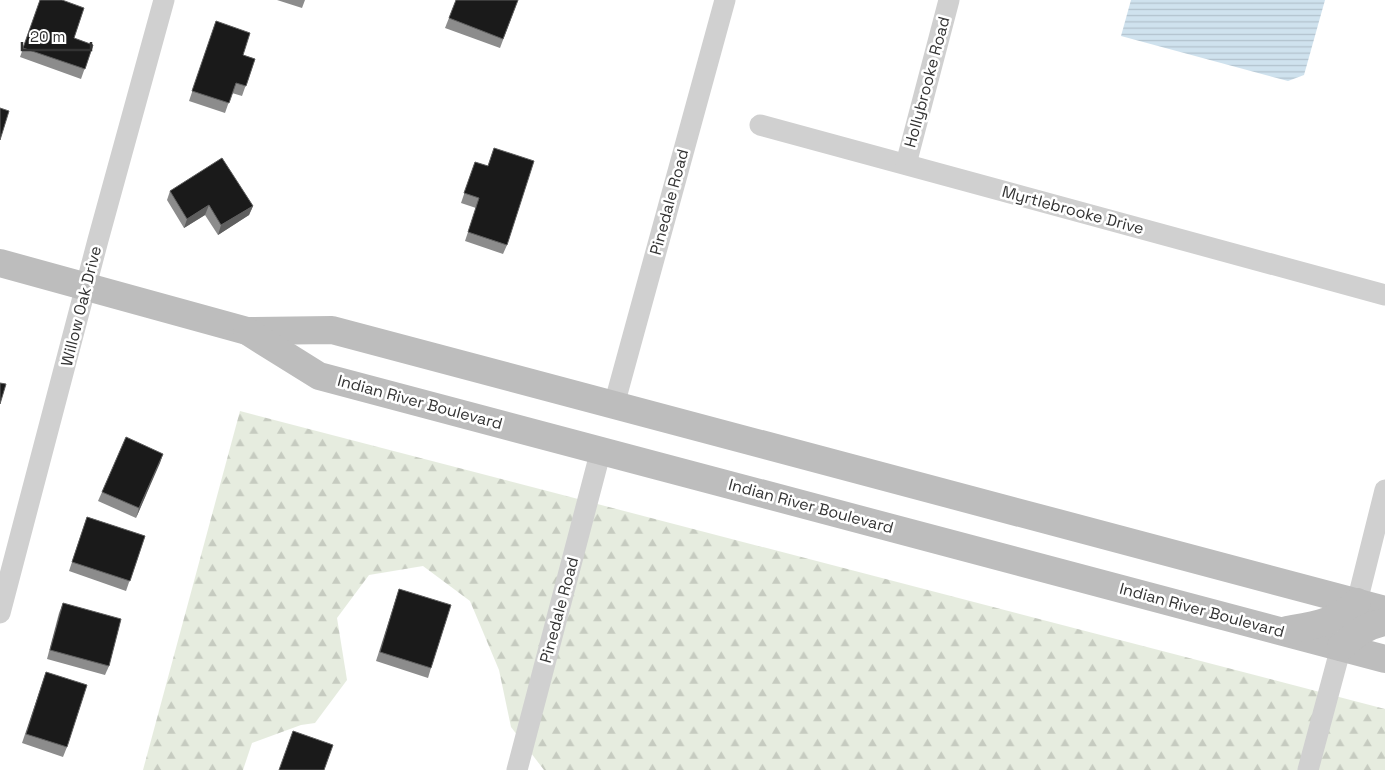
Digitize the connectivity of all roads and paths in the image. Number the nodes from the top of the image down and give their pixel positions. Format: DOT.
graph roads {
  1 [pos="164,0"];
  2 [pos="725,0"];
  3 [pos="949,0"];
  4 [pos="760,125"];
  5 [pos="906,164"];
  6 [pos="0,263"];
  7 [pos="86,286"];
  8 [pos="1385,295"];
  9 [pos="247,331"];
  10 [pos="614,405"];
  11 [pos="601,450"];
  12 [pos="1385,490"];
  13 [pos="1357,602"];
  14 [pos="1385,610"];
  15 [pos="0,612"];
  16 [pos="1385,622"];
  17 [pos="1281,631"];
  18 [pos="1341,647"];
  19 [pos="1385,658"];
  20 [pos="517,770"];
  21 [pos="1308,770"];
  1 -- 7 [label="street, Willow Oak Drive"];
  2 -- 10 [label="street, Pinedale Road"];
  3 -- 5 [label="street, Hollybrooke Road"];
  4 -- 5 [label="street, Myrtlebrooke Drive"];
  5 -- 8 [label="street, Myrtlebrooke Drive"];
  6 -- 7 [label="main road, Indian River Boulevard"];
  7 -- 9 [label="main road, Indian River Boulevard"];
  7 -- 15 [label="street, Willow Oak Drive"];
  9 -- 10 [label="main road, Indian River Boulevard"];
  9 -- 11 [label="main road, Indian River Boulevard"];
  10 -- 13 [label="main road, Indian River Boulevard"];
  11 -- 17 [label="main road, Indian River Boulevard"];
  11 -- 20 [label="street, Pinedale Road"];
  12 -- 13 [label="street"];
  13 -- 14 [label="main road, Indian River Boulevard"];
  13 -- 17 [label="main road"];
  16 -- 18 [label="main road"];
  17 -- 18 [label="main road, Indian River Boulevard"];
  18 -- 19 [label="main road, Indian River Boulevard"];
  18 -- 21 [label="street"];
}
